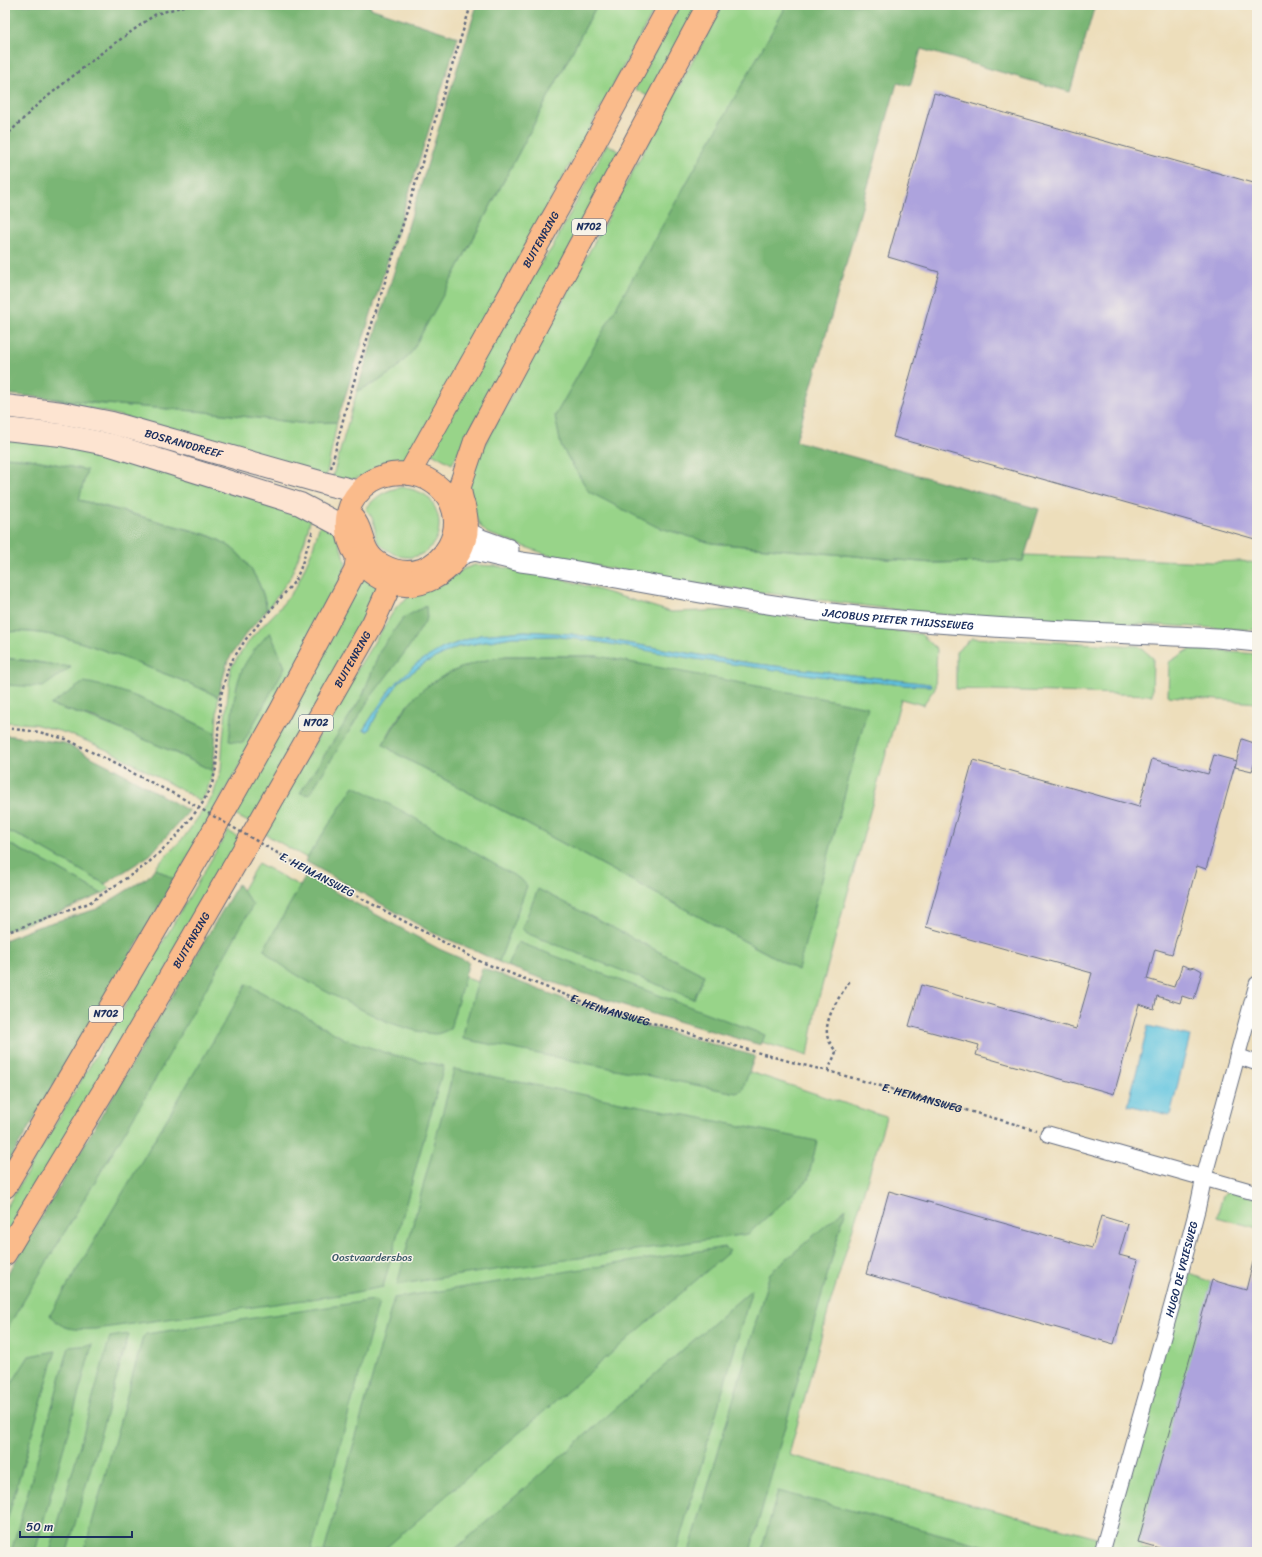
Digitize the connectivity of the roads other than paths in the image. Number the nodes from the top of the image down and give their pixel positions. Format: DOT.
graph roads {
  1 [pos="670,5"];
  2 [pos="708,5"];
  3 [pos="5,406"];
  4 [pos="5,429"];
  5 [pos="410,474"];
  6 [pos="360,492"];
  7 [pos="454,497"];
  8 [pos="348,523"];
  9 [pos="461,528"];
  10 [pos="458,557"];
  11 [pos="357,558"];
  12 [pos="543,565"];
  13 [pos="400,580"];
  14 [pos="1257,642"];
  15 [pos="1257,984"];
  16 [pos="1237,1056"];
  17 [pos="1257,1063"];
  18 [pos="1048,1134"];
  19 [pos="1204,1177"];
  20 [pos="5,1187"];
  21 [pos="1257,1193"];
  22 [pos="5,1254"];
  23 [pos="1102,1552"];
  1 -- 5 [label="highway, BUITENRING"];
  2 -- 7 [label="highway, N702"];
  3 -- 6 [label="main road, BOSRANDDREEF"];
  4 -- 8 [label="main road, BOSRANDDREEF"];
  5 -- 6 [label="highway"];
  5 -- 7 [label="highway"];
  6 -- 8 [label="highway"];
  7 -- 9 [label="highway"];
  8 -- 11 [label="highway"];
  8 -- 13 [label="highway"];
  9 -- 10 [label="highway"];
  9 -- 12 [label="street, JACOBUS PIETER THIJSSEWEG"];
  9 -- 13 [label="highway"];
  10 -- 12 [label="street, JACOBUS PIETER THIJSSEWEG"];
  10 -- 13 [label="highway"];
  11 -- 13 [label="highway"];
  11 -- 20 [label="highway, N702"];
  12 -- 14 [label="street, JACOBUS PIETER THIJSSEWEG"];
  13 -- 22 [label="highway, BUITENRING / N702"];
  15 -- 16 [label="street, HUGO DE VRIESWEG"];
  16 -- 17 [label="street"];
  16 -- 19 [label="street, HUGO DE VRIESWEG"];
  18 -- 19 [label="street"];
  19 -- 21 [label="street"];
  19 -- 23 [label="street, HUGO DE VRIESWEG"];
}
